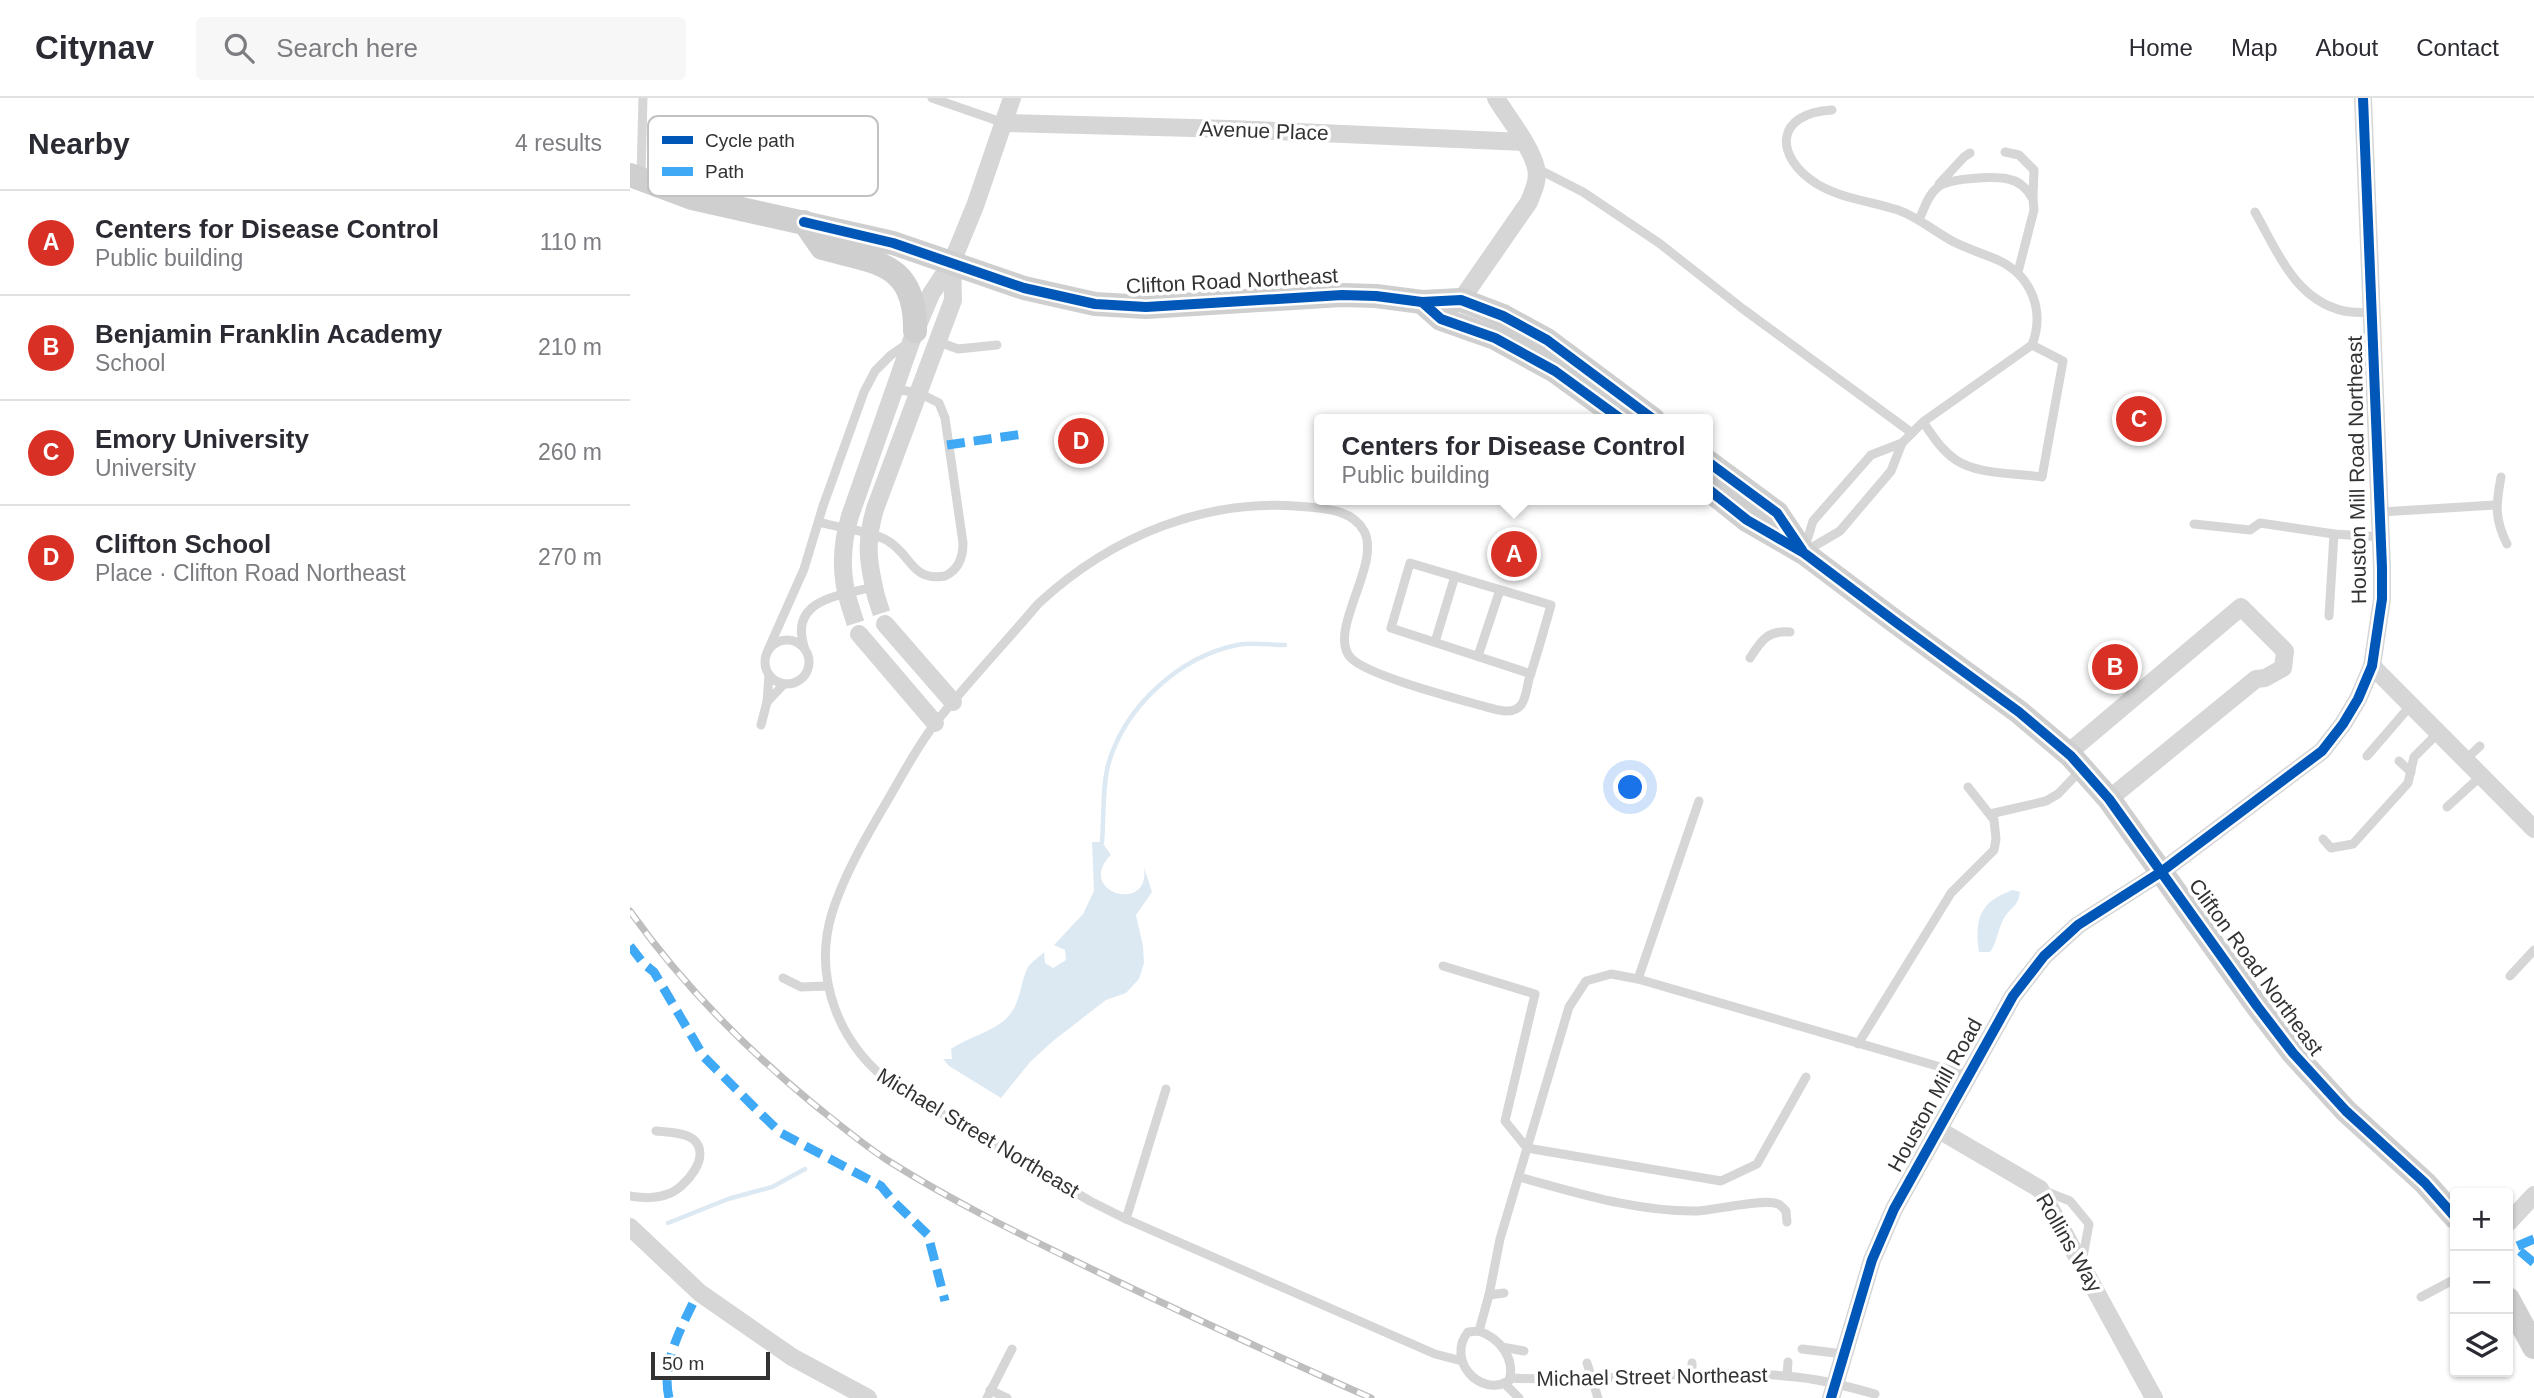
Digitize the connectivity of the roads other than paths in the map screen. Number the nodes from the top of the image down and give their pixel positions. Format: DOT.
graph roads {
  1 [pos="643,98"];
  2 [pos="932,98"];
  3 [pos="1012,98"];
  4 [pos="1496,98"];
  5 [pos="2363,98"];
  6 [pos="1832,110"];
  7 [pos="1003,123"];
  8 [pos="1524,142"];
  9 [pos="2005,152"];
  10 [pos="1970,153"];
  11 [pos="1536,168"];
  12 [pos="636,178"];
  13 [pos="1936,188"];
  14 [pos="686,196"];
  15 [pos="2034,199"];
  16 [pos="2255,212"];
  17 [pos="1919,220"];
  18 [pos="804,222"];
  19 [pos="953,262"];
  20 [pos="2018,272"];
  21 [pos="1461,300"];
  22 [pos="1422,302"];
  23 [pos="2372,313"];
  24 [pos="913,337"];
  25 [pos="939,342"];
  26 [pos="997,345"];
  27 [pos="2032,345"];
  28 [pos="894,389"];
  29 [pos="919,393"];
  30 [pos="1614,414"];
  31 [pos="1646,414"];
  32 [pos="1923,422"];
  33 [pos="1912,433"];
  34 [pos="1902,443"];
  35 [pos="1713,466"];
  36 [pos="2501,477"];
  37 [pos="1713,493"];
  38 [pos="2495,506"];
  39 [pos="2381,512"];
  40 [pos="819,522"];
  41 [pos="2194,524"];
  42 [pos="846,530"];
  43 [pos="868,534"];
  44 [pos="2334,534"];
  45 [pos="2381,537"];
  46 [pos="2507,544"];
  47 [pos="1804,552"];
  48 [pos="1455,576"];
  49 [pos="1500,590"];
  50 [pos="875,592"];
  51 [pos="848,600"];
  52 [pos="2329,616"];
  53 [pos="885,624"];
  54 [pos="1790,632"];
  55 [pos="859,634"];
  56 [pos="1435,642"];
  57 [pos="804,648"];
  58 [pos="768,650"];
  59 [pos="1478,656"];
  60 [pos="1750,658"];
  61 [pos="2372,666"];
  62 [pos="1531,674"];
  63 [pos="769,675"];
  64 [pos="784,684"];
  65 [pos="767,702"];
  66 [pos="953,702"];
  67 [pos="2411,705"];
  68 [pos="935,723"];
  69 [pos="761,725"];
  70 [pos="2438,733"];
  71 [pos="2480,746"];
  72 [pos="2367,756"];
  73 [pos="2465,760"];
  74 [pos="2076,761"];
  75 [pos="2399,761"];
  76 [pos="2411,772"];
  77 [pos="2481,776"];
  78 [pos="1968,787"];
  79 [pos="2109,799"];
  80 [pos="1699,801"];
  81 [pos="2447,807"];
  82 [pos="1990,814"];
  83 [pos="2534,829"];
  84 [pos="2323,839"];
  85 [pos="2161,872"];
  86 [pos="2534,950"];
  87 [pos="1443,966"];
  88 [pos="2510,976"];
  89 [pos="783,978"];
  90 [pos="1638,979"];
  91 [pos="828,986"];
  92 [pos="1858,1044"];
  93 [pos="1968,1075"];
  94 [pos="1806,1077"];
  95 [pos="1166,1089"];
  96 [pos="1939,1130"];
  97 [pos="656,1131"];
  98 [pos="1527,1148"];
  99 [pos="1519,1177"];
  100 [pos="2040,1189"];
  101 [pos="2534,1195"];
  102 [pos="630,1196"];
  103 [pos="2450,1211"];
  104 [pos="2513,1218"];
  105 [pos="1126,1219"];
  106 [pos="1787,1222"];
  107 [pos="630,1227"];
  108 [pos="2082,1264"];
  109 [pos="2450,1282"];
  110 [pos="1504,1293"];
  111 [pos="1489,1294"];
  112 [pos="2421,1297"];
  113 [pos="2513,1308"];
  114 [pos="1479,1331"];
  115 [pos="1502,1347"];
  116 [pos="2534,1348"];
  117 [pos="1012,1349"];
  118 [pos="1802,1349"];
  119 [pos="1524,1351"];
  120 [pos="1843,1354"];
  121 [pos="1462,1361"];
  122 [pos="1788,1362"];
  123 [pos="1587,1363"];
  124 [pos="1692,1363"];
  125 [pos="1692,1375"];
  126 [pos="1787,1376"];
  127 [pos="1592,1380"];
  128 [pos="1507,1381"];
  129 [pos="1833,1391"];
  130 [pos="989,1394"];
  131 [pos="1875,1394"];
  132 [pos="868,1398"];
  133 [pos="1007,1398"];
  134 [pos="1519,1398"];
  135 [pos="1598,1398"];
  136 [pos="2154,1398"];
  1 -- 12 [label="lane"];
  2 -- 7 [label="lane"];
  3 -- 7 [label="street"];
  4 -- 8 [label="street"];
  5 -- 23 [label="street, Houston Mill Road Northeast"];
  6 -- 17 [label="lane"];
  7 -- 8 [label="street, Avenue Place"];
  7 -- 19 [label="street"];
  8 -- 11 [label="street"];
  9 -- 15 [label="lane"];
  10 -- 13 [label="lane"];
  11 -- 21 [label="street"];
  11 -- 33 [label="lane"];
  13 -- 15 [label="lane"];
  13 -- 17 [label="lane"];
  14 -- 18 [label="main road, Clifton Road Northeast"];
  15 -- 20 [label="lane"];
  16 -- 23 [label="lane"];
  17 -- 20 [label="lane"];
  18 -- 19 [label="main road, Clifton Road Northeast"];
  18 -- 24 [label="main road"];
  19 -- 22 [label="main road, Clifton Road Northeast"];
  19 -- 24 [label="street"];
  19 -- 25 [label="street"];
  20 -- 27 [label="lane"];
  21 -- 22 [label="main road, Clifton Road Northeast"];
  21 -- 31 [label="main road, Clifton Road Northeast"];
  22 -- 30 [label="main road, Clifton Road Northeast"];
  23 -- 39 [label="street, Houston Mill Road Northeast"];
  24 -- 28 [label="street"];
  24 -- 40 [label="lane"];
  25 -- 26 [label="lane"];
  25 -- 29 [label="street"];
  27 -- 32 [label="lane"];
  27 -- 32 [label="lane"];
  28 -- 29 [label="lane"];
  28 -- 42 [label="street"];
  29 -- 43 [label="street"];
  29 -- 43 [label="lane"];
  32 -- 33 [label="lane"];
  33 -- 34 [label="lane"];
  34 -- 47 [label="lane"];
  34 -- 47 [label="lane"];
  35 -- 47 [label="main road, Clifton Road Northeast"];
  36 -- 38 [label="lane"];
  37 -- 47 [label="main road, Clifton Road Northeast"];
  38 -- 39 [label="lane"];
  38 -- 46 [label="lane"];
  39 -- 45 [label="street, Houston Mill Road Northeast"];
  40 -- 42 [label="lane"];
  40 -- 58 [label="lane"];
  41 -- 44 [label="lane"];
  42 -- 43 [label="lane"];
  42 -- 51 [label="street"];
  43 -- 50 [label="street"];
  44 -- 45 [label="lane"];
  44 -- 52 [label="lane"];
  45 -- 61 [label="street, Houston Mill Road Northeast"];
  47 -- 74 [label="main road, Clifton Road Northeast"];
  48 -- 49 [label="lane"];
  48 -- 56 [label="lane"];
  48 -- 56 [label="lane"];
  49 -- 59 [label="lane"];
  49 -- 62 [label="lane"];
  50 -- 51 [label="lane"];
  51 -- 57 [label="lane"];
  53 -- 66 [label="street"];
  54 -- 60 [label="lane"];
  55 -- 68 [label="street"];
  56 -- 59 [label="lane"];
  57 -- 58 [label="lane"];
  57 -- 64 [label="lane"];
  58 -- 63 [label="lane"];
  59 -- 62 [label="lane"];
  61 -- 67 [label="street"];
  61 -- 85 [label="street, Houston Mill Road Northeast"];
  62 -- 66 [label="lane, Michael Street Northeast"];
  63 -- 64 [label="lane"];
  63 -- 65 [label="lane"];
  64 -- 65 [label="lane"];
  65 -- 69 [label="lane"];
  66 -- 68 [label="lane, Michael Street Northeast"];
  67 -- 70 [label="street"];
  67 -- 72 [label="lane"];
  68 -- 91 [label="lane, Michael Street Northeast"];
  70 -- 73 [label="street"];
  70 -- 76 [label="lane"];
  71 -- 73 [label="lane"];
  73 -- 77 [label="street"];
  74 -- 79 [label="main road, Clifton Road Northeast"];
  74 -- 79 [label="street"];
  74 -- 82 [label="lane"];
  75 -- 76 [label="lane"];
  76 -- 84 [label="lane"];
  77 -- 81 [label="lane"];
  77 -- 83 [label="street"];
  78 -- 82 [label="lane"];
  79 -- 85 [label="main road, Clifton Road Northeast"];
  80 -- 90 [label="lane"];
  82 -- 92 [label="lane"];
  85 -- 93 [label="street, Houston Mill Road"];
  85 -- 103 [label="main road, Clifton Road Northeast"];
  86 -- 88 [label="lane"];
  87 -- 98 [label="lane"];
  89 -- 91 [label="lane"];
  90 -- 92 [label="lane"];
  90 -- 98 [label="lane"];
  91 -- 105 [label="lane, Michael Street Northeast"];
  92 -- 93 [label="lane"];
  93 -- 96 [label="street, Houston Mill Road"];
  94 -- 98 [label="lane"];
  95 -- 105 [label="lane"];
  96 -- 100 [label="street, Rollins Way"];
  96 -- 120 [label="street, Houston Mill Road"];
  97 -- 102 [label="lane"];
  98 -- 99 [label="lane"];
  99 -- 106 [label="lane"];
  99 -- 111 [label="lane"];
  100 -- 108 [label="street, Rollins Way"];
  100 -- 108 [label="lane"];
  101 -- 104 [label="street"];
  105 -- 121 [label="lane, Michael Street Northeast"];
  107 -- 132 [label="street"];
  108 -- 136 [label="street, Rollins Way"];
  109 -- 112 [label="lane"];
  110 -- 111 [label="lane"];
  111 -- 114 [label="lane"];
  113 -- 116 [label="main road"];
  114 -- 115 [label="lane"];
  114 -- 121 [label="lane"];
  115 -- 119 [label="lane"];
  115 -- 128 [label="lane"];
  117 -- 130 [label="lane"];
  118 -- 120 [label="lane"];
  120 -- 129 [label="street, Houston Mill Road"];
  121 -- 128 [label="lane"];
  122 -- 126 [label="lane"];
  123 -- 127 [label="lane"];
  124 -- 125 [label="lane"];
  125 -- 126 [label="lane, Michael Street Northeast"];
  125 -- 127 [label="lane, Michael Street Northeast"];
  126 -- 129 [label="lane, Michael Street Northeast"];
  127 -- 128 [label="lane, Michael Street Northeast"];
  127 -- 135 [label="lane"];
  128 -- 134 [label="lane"];
  129 -- 131 [label="lane, Michael Street Northeast"];
  130 -- 133 [label="lane"];
}
